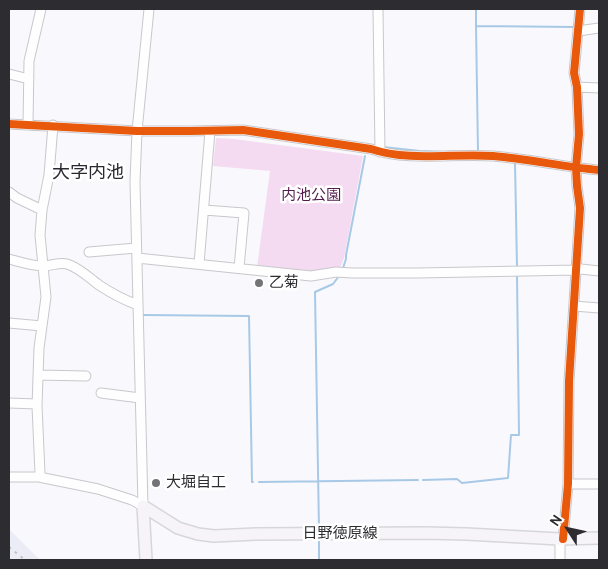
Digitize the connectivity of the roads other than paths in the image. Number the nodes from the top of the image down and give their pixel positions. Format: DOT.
graph roads {
  1 [pos="42,9"];
  2 [pos="149,9"];
  3 [pos="378,9"];
  4 [pos="580,9"];
  5 [pos="599,28"];
  6 [pos="578,31"];
  7 [pos="9,74"];
  8 [pos="29,79"];
  9 [pos="577,88"];
  10 [pos="599,88"];
  11 [pos="9,124"];
  12 [pos="28,125"];
  13 [pos="53,125"];
  14 [pos="137,131"];
  15 [pos="210,131"];
  16 [pos="380,152"];
  17 [pos="576,168"];
  18 [pos="599,170"];
  19 [pos="9,192"];
  20 [pos="42,210"];
  21 [pos="204,210"];
  22 [pos="89,252"];
  23 [pos="136,253"];
  24 [pos="9,259"];
  25 [pos="199,264"];
  26 [pos="44,266"];
  27 [pos="239,268"];
  28 [pos="577,270"];
  29 [pos="599,271"];
  30 [pos="138,305"];
  31 [pos="574,306"];
  32 [pos="599,308"];
  33 [pos="9,323"];
  34 [pos="42,326"];
  35 [pos="38,375"];
  36 [pos="86,376"];
  37 [pos="101,393"];
  38 [pos="140,398"];
  39 [pos="9,403"];
  40 [pos="37,404"];
  41 [pos="9,477"];
  42 [pos="39,477"];
  43 [pos="568,484"];
  44 [pos="599,484"];
  45 [pos="143,506"];
  46 [pos="599,538"];
  47 [pos="561,539"];
  48 [pos="146,560"];
  49 [pos="560,560"];
  1 -- 8 [label="street"];
  2 -- 14 [label="street"];
  3 -- 16 [label="street"];
  4 -- 6 [label="street"];
  5 -- 6 [label="street"];
  6 -- 9 [label="street"];
  7 -- 8 [label="street"];
  8 -- 12 [label="street"];
  9 -- 10 [label="street"];
  9 -- 17 [label="street"];
  11 -- 12 [label="street"];
  12 -- 13 [label="street"];
  13 -- 14 [label="street"];
  13 -- 20 [label="street"];
  14 -- 15 [label="street"];
  14 -- 23 [label="street"];
  15 -- 16 [label="street"];
  15 -- 21 [label="street"];
  16 -- 17 [label="street"];
  17 -- 18 [label="street"];
  17 -- 28 [label="street"];
  19 -- 20 [label="street"];
  20 -- 26 [label="street"];
  21 -- 25 [label="street"];
  21 -- 27 [label="street"];
  22 -- 23 [label="street"];
  23 -- 25 [label="street"];
  23 -- 30 [label="street"];
  24 -- 26 [label="street"];
  25 -- 27 [label="street"];
  26 -- 30 [label="street"];
  26 -- 34 [label="street"];
  27 -- 28 [label="street"];
  28 -- 29 [label="street"];
  28 -- 31 [label="street"];
  30 -- 38 [label="street"];
  31 -- 32 [label="street"];
  31 -- 43 [label="street"];
  33 -- 34 [label="street"];
  34 -- 35 [label="street"];
  35 -- 36 [label="street"];
  35 -- 40 [label="street"];
  37 -- 38 [label="street"];
  38 -- 45 [label="street"];
  39 -- 40 [label="street"];
  40 -- 42 [label="street"];
  41 -- 42 [label="street"];
  42 -- 45 [label="street"];
  43 -- 44 [label="street"];
  43 -- 47 [label="street"];
  45 -- 47 [label="main road, 日野徳原線"];
  45 -- 48 [label="main road"];
  46 -- 47 [label="main road, 日野徳原線"];
  47 -- 49 [label="street"];
}
